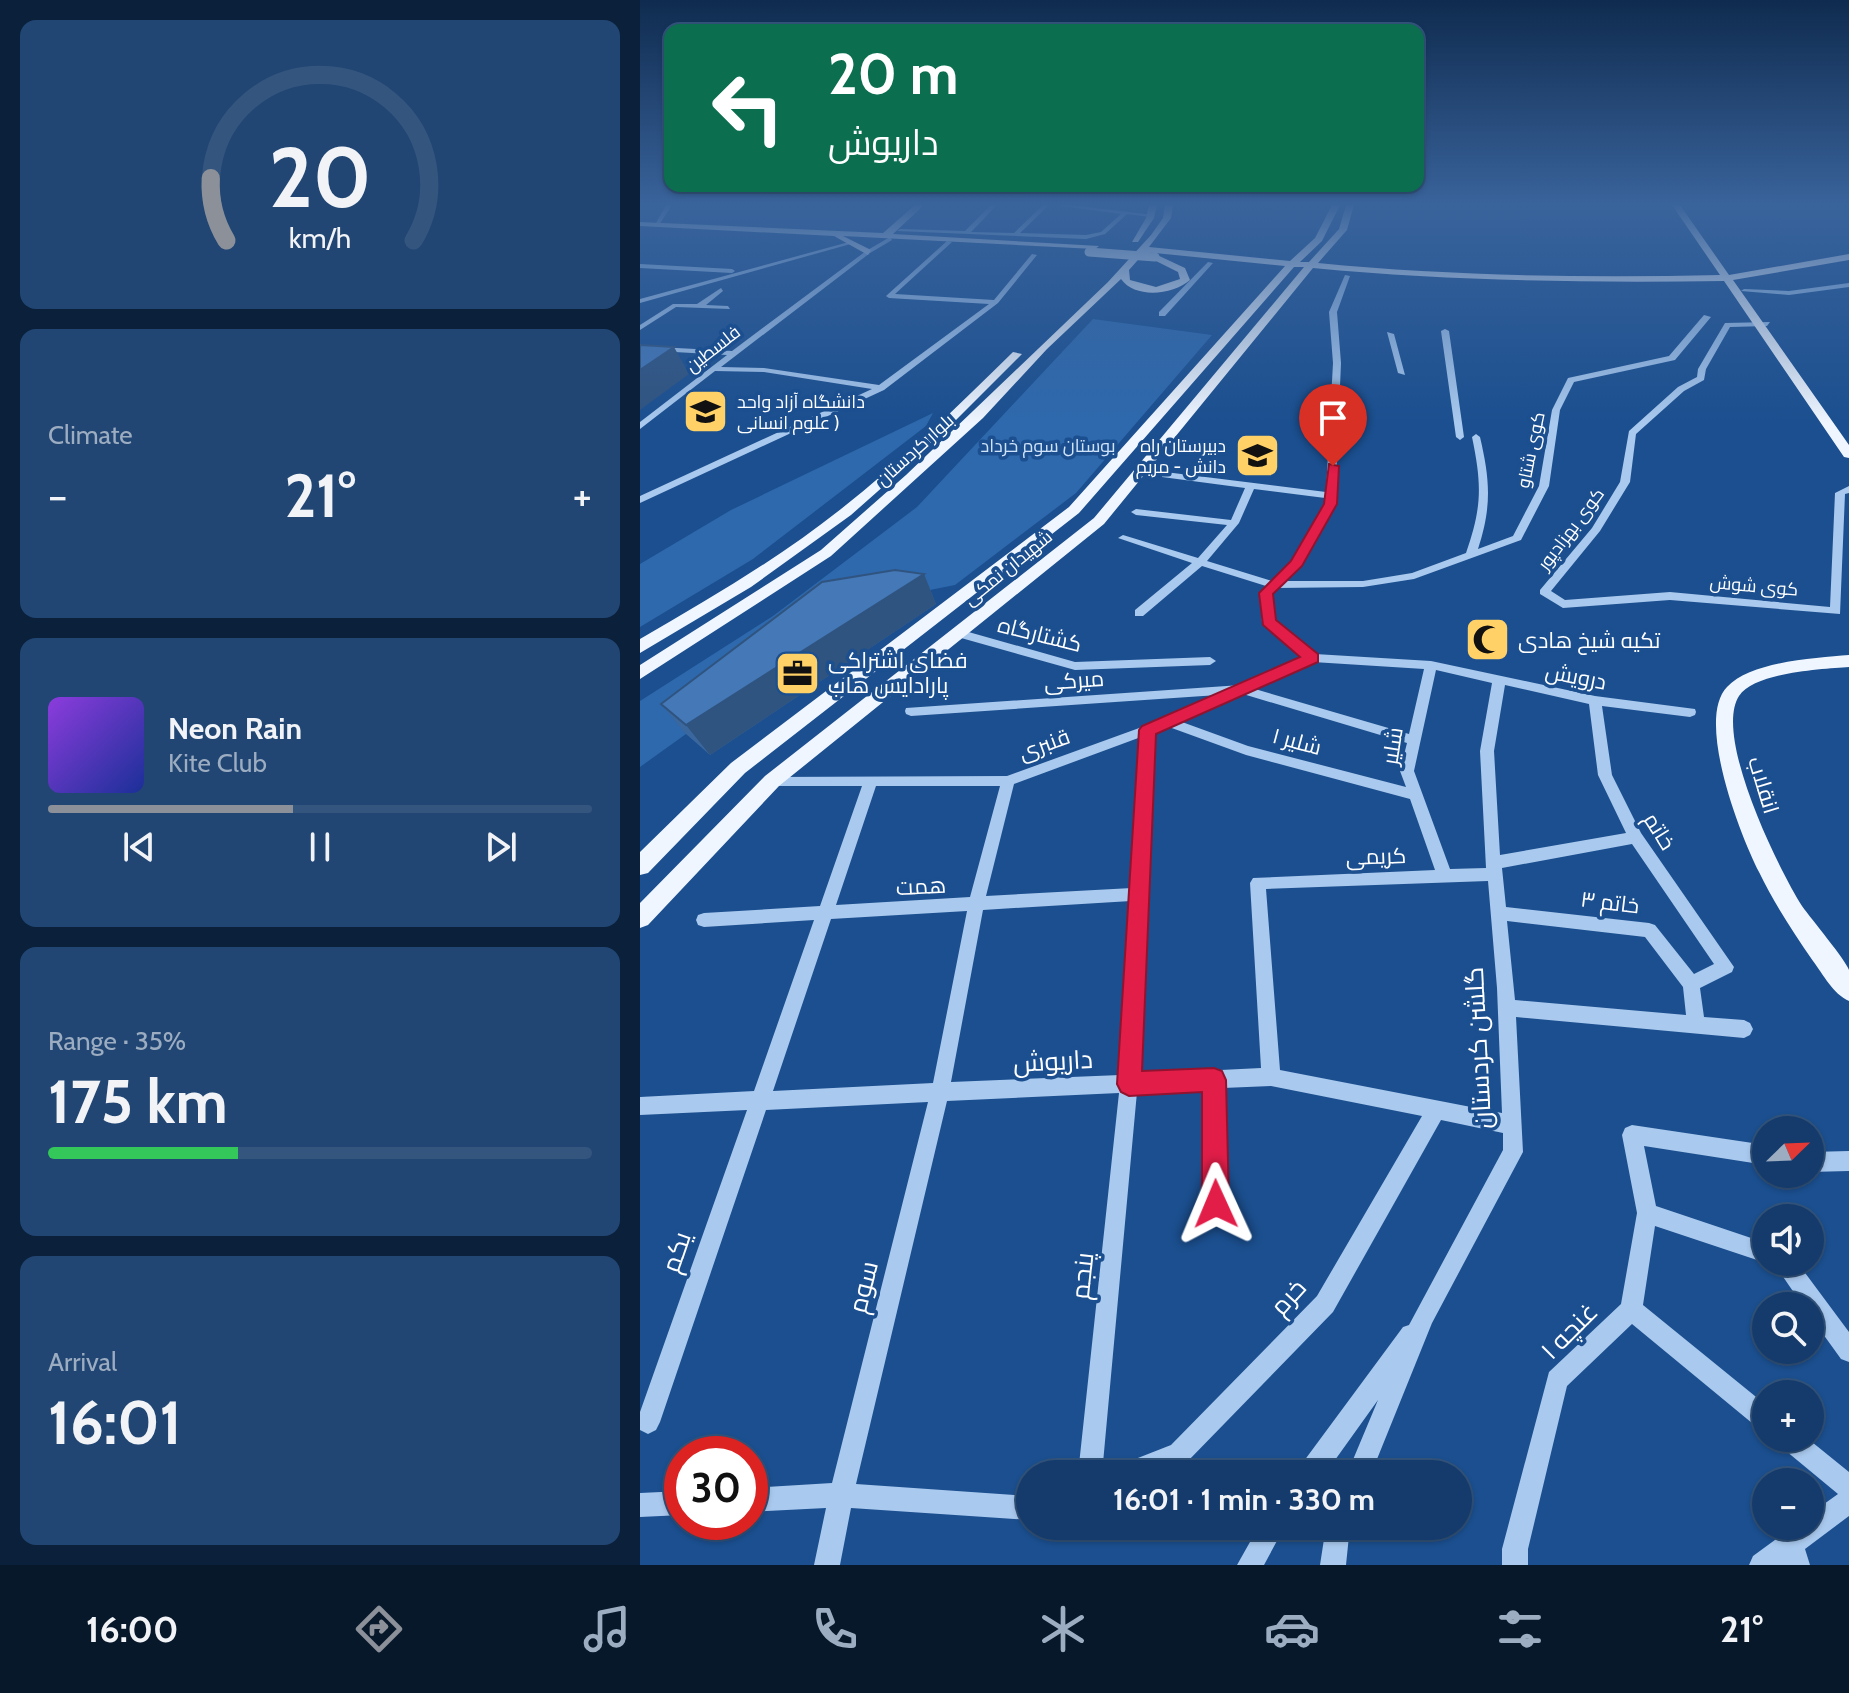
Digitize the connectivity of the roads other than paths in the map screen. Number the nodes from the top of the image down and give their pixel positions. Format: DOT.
graph roads {
  1 [pos="723,278"];
  2 [pos="833,278"];
  3 [pos="909,278"];
  4 [pos="1015,278"];
  5 [pos="1109,278"];
  6 [pos="1116,278"];
  7 [pos="1125,278"];
  8 [pos="1184,278"];
  9 [pos="1196,278"];
  10 [pos="1289,278"];
  11 [pos="1292,278"];
  12 [pos="1346,278"];
  13 [pos="1385,278"];
  14 [pos="1478,278"];
  15 [pos="1731,278"];
  16 [pos="1732,278"];
  17 [pos="1757,278"];
  18 [pos="1766,278"];
  19 [pos="1735,283"];
  20 [pos="1849,285"];
  21 [pos="721,290"];
  22 [pos="662,295"];
  23 [pos="640,301"];
  24 [pos="996,302"];
  25 [pos="675,305"];
  26 [pos="698,307"];
  27 [pos="728,308"];
  28 [pos="1162,314"];
  29 [pos="1707,317"];
  30 [pos="1763,323"];
  31 [pos="640,328"];
  32 [pos="1445,331"];
  33 [pos="1390,334"];
  34 [pos="1226,340"];
  35 [pos="1248,343"];
  36 [pos="640,348"];
  37 [pos="732,353"];
  38 [pos="713,369"];
  39 [pos="1402,373"];
  40 [pos="881,388"];
  41 [pos="640,426"];
  42 [pos="1849,433"];
  43 [pos="1460,437"];
  44 [pos="1476,437"];
  45 [pos="1849,454"];
  46 [pos="1165,475"];
  47 [pos="1251,486"];
  48 [pos="1849,489"];
  49 [pos="1331,496"];
  50 [pos="640,500"];
  51 [pos="1136,512"];
  52 [pos="1234,523"];
  53 [pos="1123,538"];
  54 [pos="1471,554"];
  55 [pos="1199,563"];
  56 [pos="1274,585"];
  57 [pos="1544,592"];
  58 [pos="1139,613"];
  59 [pos="958,633"];
  60 [pos="640,647"];
  61 [pos="1312,658"];
  62 [pos="1210,661"];
  63 [pos="1848,662"];
  64 [pos="1431,665"];
  65 [pos="640,673"];
  66 [pos="1499,681"];
  67 [pos="1240,689"];
  68 [pos="1595,701"];
  69 [pos="911,711"];
  70 [pos="1690,712"];
  71 [pos="1169,722"];
  72 [pos="1148,730"];
  73 [pos="1414,740"];
  74 [pos="772,781"];
  75 [pos="871,781"];
  76 [pos="1008,781"];
  77 [pos="1415,795"];
  78 [pos="1636,837"];
  79 [pos="640,866"];
  80 [pos="1494,869"];
  81 [pos="1445,876"];
  82 [pos="1139,894"];
  83 [pos="976,905"];
  84 [pos="827,913"];
  85 [pos="1499,913"];
  86 [pos="640,918"];
  87 [pos="704,920"];
  88 [pos="1691,984"];
  89 [pos="1849,989"];
  90 [pos="1507,1008"];
  91 [pos="1696,1025"];
  92 [pos="1744,1029"];
  93 [pos="1271,1077"];
  94 [pos="1214,1080"];
  95 [pos="1129,1084"];
  96 [pos="940,1093"];
  97 [pos="757,1101"];
  98 [pos="640,1106"];
  99 [pos="1436,1110"];
  100 [pos="1512,1125"];
  101 [pos="1752,1153"];
  102 [pos="1849,1161"];
  103 [pos="1824,1162"];
  104 [pos="1216,1204"];
  105 [pos="1647,1213"];
  106 [pos="1752,1248"];
  107 [pos="1794,1276"];
  108 [pos="1631,1310"];
  109 [pos="1424,1316"];
  110 [pos="1849,1351"];
  111 [pos="1752,1409"];
  112 [pos="648,1422"];
  113 [pos="1805,1452"];
  114 [pos="1091,1460"];
  115 [pos="1164,1460"];
  116 [pos="1320,1460"];
  117 [pos="1365,1460"];
  118 [pos="1849,1487"];
  119 [pos="841,1495"];
  120 [pos="768,1499"];
  121 [pos="1849,1501"];
  122 [pos="664,1504"];
  123 [pos="640,1505"];
  124 [pos="1016,1507"];
  125 [pos="1265,1540"];
  126 [pos="1336,1540"];
  127 [pos="1794,1554"];
  128 [pos="827,1565"];
  129 [pos="1250,1565"];
  130 [pos="1333,1565"];
  131 [pos="1515,1565"];
  132 [pos="1762,1565"];
  1 -- 22 [label="street"];
  2 -- 37 [label="street, فلسطین"];
  3 -- 24 [label="street"];
  4 -- 24 [label="street"];
  5 -- 60 [label="main road, بلوار کردستان"];
  6 -- 65 [label="main road, بلوار کردستان"];
  7 -- 8 [label="main road"];
  9 -- 28 [label="street"];
  10 -- 34 [label="main road, شهیدان نمکی"];
  11 -- 35 [label="main road, شهیدان نمکی"];
  12 -- 49 [label="street"];
  13 -- 19 [label="main road"];
  14 -- 19 [label="main road"];
  15 -- 19 [label="main road"];
  16 -- 19 [label="main road"];
  17 -- 19 [label="main road"];
  18 -- 19 [label="main road"];
  19 -- 20 [label="street"];
  19 -- 30 [label="main road"];
  21 -- 26 [label="street"];
  22 -- 23 [label="street"];
  22 -- 25 [label="street"];
  24 -- 40 [label="street"];
  25 -- 26 [label="street"];
  25 -- 31 [label="street"];
  26 -- 27 [label="street"];
  29 -- 54 [label="street, کوی شتاو"];
  30 -- 42 [label="main road"];
  30 -- 45 [label="main road"];
  30 -- 57 [label="street, کوی بهزادپور"];
  32 -- 43 [label="street"];
  33 -- 39 [label="street"];
  34 -- 35 [label="main road"];
  34 -- 79 [label="main road, شهیدان نمکی"];
  35 -- 59 [label="main road, شهیدان نمکی"];
  36 -- 37 [label="street"];
  37 -- 38 [label="street, فلسطین"];
  38 -- 40 [label="street"];
  38 -- 41 [label="street, فلسطین"];
  40 -- 50 [label="street"];
  44 -- 54 [label="street"];
  46 -- 47 [label="street"];
  47 -- 49 [label="street"];
  47 -- 52 [label="street"];
  48 -- 57 [label="street, کوی شوش"];
  49 -- 56 [label="street"];
  51 -- 52 [label="street"];
  52 -- 55 [label="street"];
  53 -- 55 [label="street"];
  54 -- 56 [label="street"];
  55 -- 56 [label="street"];
  55 -- 58 [label="street"];
  56 -- 61 [label="street"];
  59 -- 62 [label="street, کشتارگاه"];
  59 -- 74 [label="main road, شهیدان نمکی"];
  61 -- 64 [label="street, درویش"];
  61 -- 67 [label="street, قنبری"];
  63 -- 89 [label="main road, انقلاب"];
  64 -- 66 [label="street, درویش"];
  64 -- 73 [label="street, شلیر"];
  66 -- 68 [label="street, درویش"];
  66 -- 80 [label="street, گلشن کردستان"];
  67 -- 69 [label="street, میرکی"];
  67 -- 71 [label="street, قنبری"];
  67 -- 73 [label="street"];
  68 -- 70 [label="street, درویش"];
  68 -- 78 [label="street, خاتم"];
  71 -- 72 [label="street, قنبری"];
  71 -- 77 [label="street, شلیر ۱"];
  72 -- 76 [label="street, قنبری"];
  72 -- 82 [label="street, پنجم"];
  73 -- 77 [label="street, شلیر"];
  74 -- 75 [label="street, قنبری"];
  74 -- 86 [label="main road, شهیدان نمکی"];
  75 -- 76 [label="street, قنبری"];
  75 -- 84 [label="street, یکم"];
  76 -- 83 [label="street, سوم"];
  77 -- 81 [label="street, شلیر"];
  78 -- 80 [label="street, کریمی"];
  78 -- 88 [label="street, خاتم"];
  80 -- 81 [label="street, کریمی"];
  80 -- 85 [label="street, گلشن کردستان"];
  81 -- 93 [label="street, کریمی"];
  82 -- 83 [label="street, همت"];
  82 -- 95 [label="street, پنجم"];
  83 -- 84 [label="street, همت"];
  83 -- 96 [label="street, سوم"];
  84 -- 87 [label="street, همت"];
  84 -- 97 [label="street, یکم"];
  85 -- 88 [label="street, خاتم ۳"];
  85 -- 90 [label="street, گلشن کردستان"];
  88 -- 91 [label="street"];
  90 -- 91 [label="street"];
  90 -- 100 [label="street, گلشن کردستان"];
  91 -- 92 [label="street"];
  93 -- 94 [label="street, داریوش"];
  93 -- 99 [label="street, داریوش"];
  94 -- 95 [label="street, داریوش"];
  94 -- 104 [label="street"];
  95 -- 96 [label="street, داریوش"];
  95 -- 114 [label="street, پنجم"];
  96 -- 97 [label="street, داریوش"];
  96 -- 119 [label="street, سوم"];
  97 -- 98 [label="street, داریوش"];
  97 -- 112 [label="street, یکم"];
  99 -- 100 [label="street, داریوش"];
  99 -- 115 [label="street, خرم"];
  100 -- 109 [label="street, گلشن کردستان"];
  101 -- 105 [label="street"];
  102 -- 103 [label="street"];
  105 -- 106 [label="street"];
  105 -- 108 [label="street, غنچه ۱"];
  107 -- 110 [label="street"];
  108 -- 111 [label="street"];
  108 -- 131 [label="street, غنچه ۱"];
  109 -- 116 [label="street"];
  109 -- 117 [label="street, گلشن کردستان"];
  113 -- 118 [label="street"];
  119 -- 120 [label="street"];
  119 -- 124 [label="street"];
  119 -- 128 [label="street, سوم"];
  121 -- 127 [label="street"];
  122 -- 123 [label="street"];
  125 -- 129 [label="street"];
  126 -- 130 [label="street"];
  127 -- 132 [label="street"];
}
